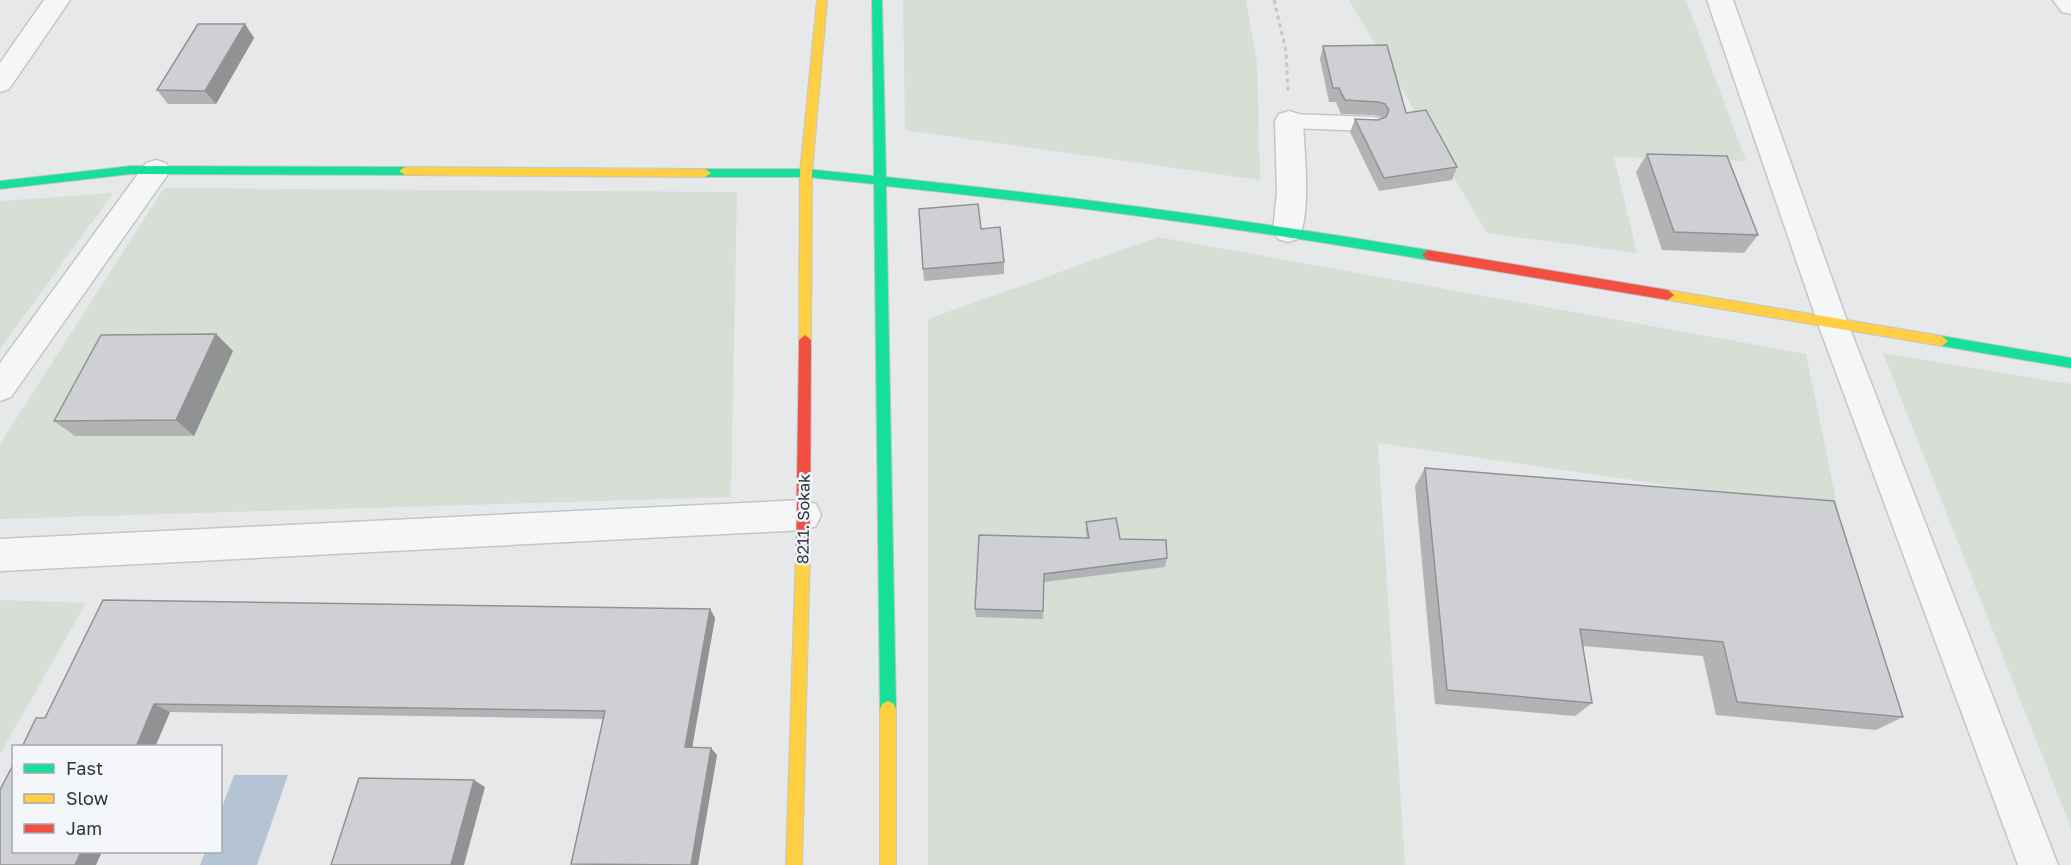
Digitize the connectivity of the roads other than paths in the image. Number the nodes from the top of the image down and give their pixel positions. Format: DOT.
graph roads {
  1 [pos="57,0"];
  2 [pos="822,0"];
  3 [pos="877,0"];
  4 [pos="1720,0"];
  5 [pos="2066,0"];
  6 [pos="2071,6"];
  7 [pos="0,83"];
  8 [pos="1289,121"];
  9 [pos="1373,124"];
  10 [pos="156,170"];
  11 [pos="806,173"];
  12 [pos="882,179"];
  13 [pos="0,185"];
  14 [pos="1288,231"];
  15 [pos="1832,321"];
  16 [pos="2071,363"];
  17 [pos="0,388"];
  18 [pos="804,515"];
  19 [pos="0,555"];
  20 [pos="794,865"];
  21 [pos="888,865"];
  22 [pos="2038,865"];
  1 -- 7 [label="street"];
  2 -- 11 [label="street, 8211. Sokak"];
  3 -- 12 [label="street"];
  4 -- 15 [label="street"];
  5 -- 6 [label="street"];
  8 -- 9 [label="lane"];
  8 -- 14 [label="street"];
  10 -- 11 [label="street"];
  10 -- 13 [label="street"];
  10 -- 17 [label="street"];
  11 -- 12 [label="street"];
  11 -- 18 [label="street, 8211. Sokak"];
  12 -- 14 [label="street"];
  12 -- 21 [label="street"];
  14 -- 15 [label="street"];
  15 -- 16 [label="street"];
  15 -- 22 [label="street"];
  18 -- 19 [label="street"];
  18 -- 20 [label="street, 8211. Sokak"];
}
